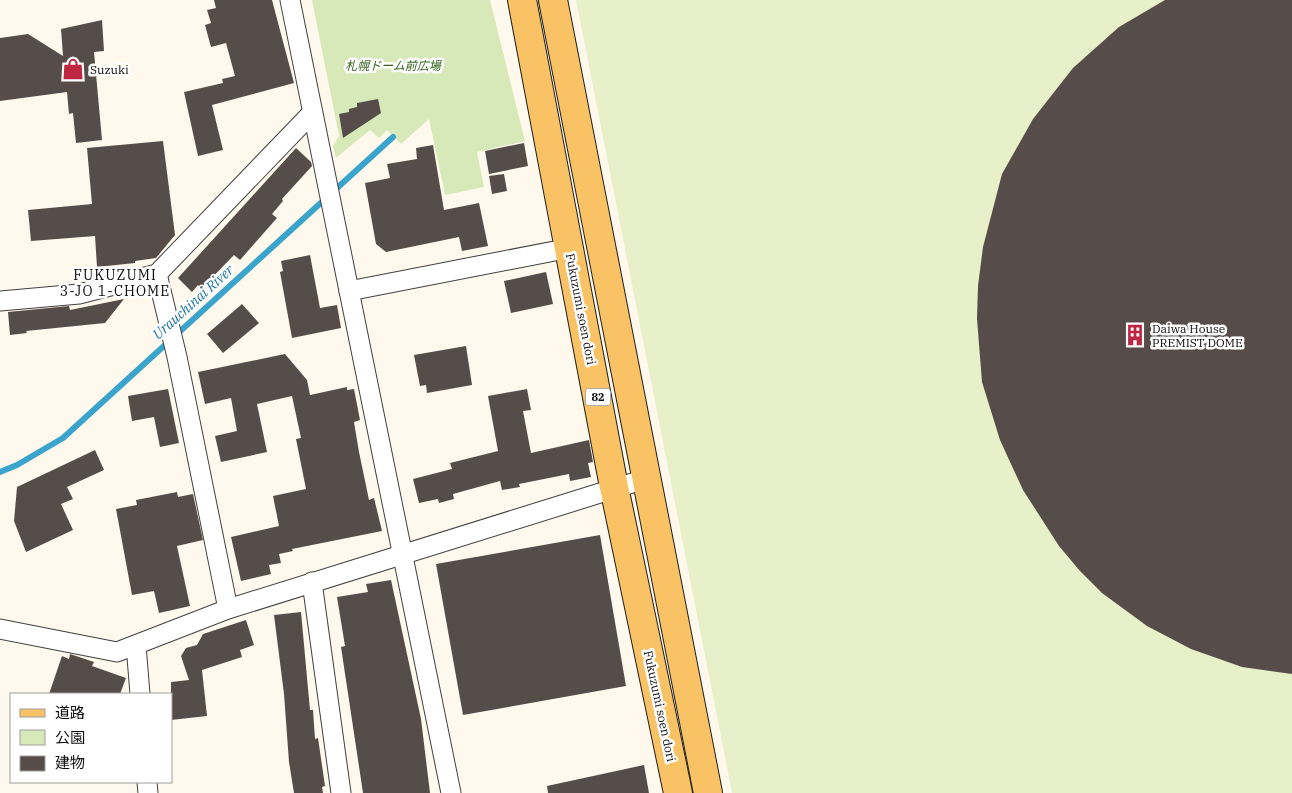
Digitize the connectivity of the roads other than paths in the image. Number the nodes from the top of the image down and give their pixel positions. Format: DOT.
graph roads {
  1 [pos="290,0"];
  2 [pos="522,0"];
  3 [pos="552,0"];
  4 [pos="312,114"];
  5 [pos="570,248"];
  6 [pos="157,274"];
  7 [pos="348,291"];
  8 [pos="0,301"];
  9 [pos="645,479"];
  10 [pos="614,487"];
  11 [pos="402,555"];
  12 [pos="312,582"];
  13 [pos="228,609"];
  14 [pos="0,629"];
  15 [pos="136,645"];
  16 [pos="140,693"];
  17 [pos="341,793"];
  18 [pos="451,793"];
  19 [pos="678,793"];
  20 [pos="708,793"];
  1 -- 4 [label="street"];
  2 -- 5 [label="main road, Fukuzumi soen dori / 82"];
  3 -- 9 [label="main road, 82"];
  4 -- 6 [label="street"];
  4 -- 7 [label="street"];
  5 -- 7 [label="street"];
  5 -- 10 [label="main road, Fukuzumi soen dori / 82"];
  6 -- 8 [label="street"];
  6 -- 13 [label="street"];
  7 -- 11 [label="street"];
  9 -- 10 [label="street"];
  9 -- 20 [label="main road, 82"];
  10 -- 11 [label="street"];
  10 -- 19 [label="main road, Fukuzumi soen dori / 82"];
  11 -- 12 [label="street"];
  11 -- 18 [label="street"];
  12 -- 13 [label="street"];
  12 -- 17 [label="street"];
  13 -- 15 [label="street"];
  14 -- 15 [label="street"];
  15 -- 16 [label="street"];
}
